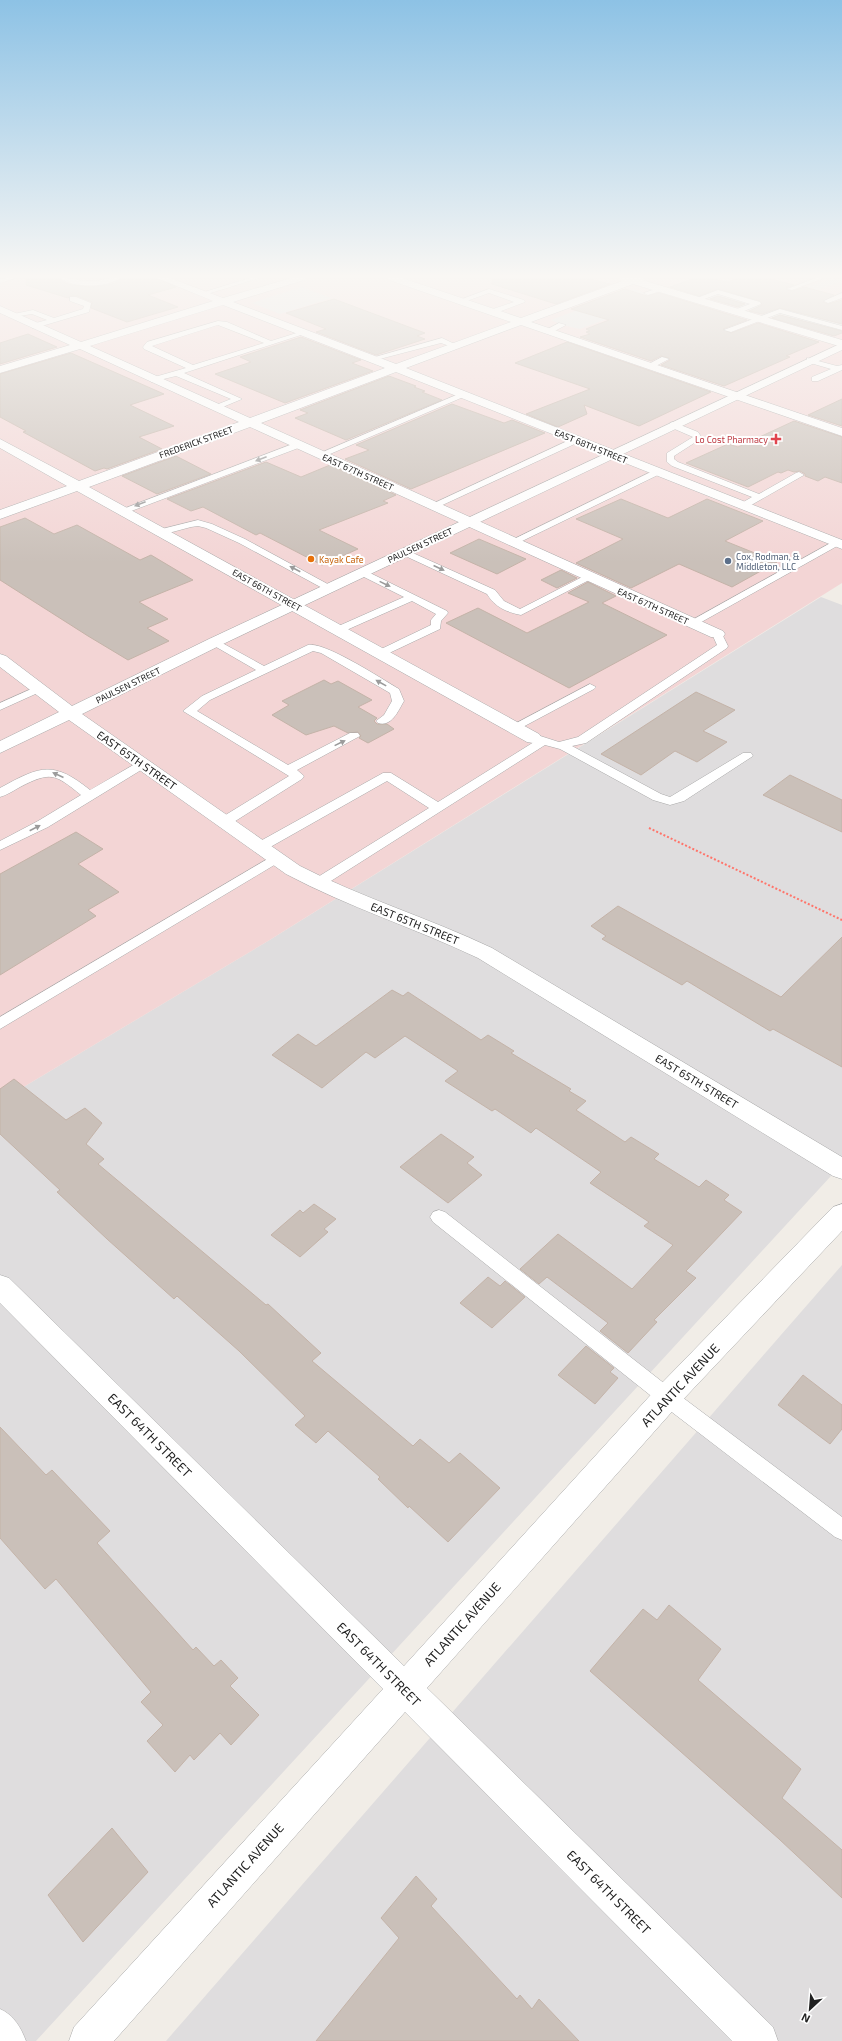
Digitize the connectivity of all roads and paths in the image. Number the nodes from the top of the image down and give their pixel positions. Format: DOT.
graph roads {
  1 [pos="139,373"];
  2 [pos="177,373"];
  3 [pos="381,373"];
  4 [pos="408,373"];
  5 [pos="674,373"];
  6 [pos="782,373"];
  7 [pos="830,373"];
  8 [pos="154,380"];
  9 [pos="816,380"];
  10 [pos="464,395"];
  11 [pos="736,395"];
  12 [pos="215,408"];
  13 [pos="248,422"];
  14 [pos="673,425"];
  15 [pos="842,432"];
  16 [pos="576,440"];
  17 [pos="0,443"];
  18 [pos="298,445"];
  19 [pos="611,454"];
  20 [pos="320,455"];
  21 [pos="657,472"];
  22 [pos="799,475"];
  23 [pos="77,486"];
  24 [pos="760,497"];
  25 [pos="433,506"];
  26 [pos="743,506"];
  27 [pos="123,511"];
  28 [pos="0,514"];
  29 [pos="468,522"];
  30 [pos="161,532"];
  31 [pos="513,542"];
  32 [pos="839,544"];
  33 [pos="404,552"];
  34 [pos="362,572"];
  35 [pos="590,577"];
  36 [pos="330,588"];
  37 [pos="409,595"];
  38 [pos="293,605"];
  39 [pos="692,623"];
  40 [pos="338,630"];
  41 [pos="717,634"];
  42 [pos="215,642"];
  43 [pos="381,653"];
  44 [pos="0,660"];
  45 [pos="264,670"];
  46 [pos="590,687"];
  47 [pos="38,689"];
  48 [pos="0,707"];
  49 [pos="70,713"];
  50 [pos="382,721"];
  51 [pos="515,728"];
  52 [pos="354,736"];
  53 [pos="538,739"];
  54 [pos="561,745"];
  55 [pos="0,748"];
  56 [pos="747,756"];
  57 [pos="142,764"];
  58 [pos="287,770"];
  59 [pos="0,792"];
  60 [pos="90,796"];
  61 [pos="438,808"];
  62 [pos="224,822"];
  63 [pos="649,828"];
  64 [pos="0,846"];
  65 [pos="268,852"];
  66 [pos="318,883"];
  67 [pos="842,920"];
  68 [pos="0,1024"];
  69 [pos="842,1169"];
  70 [pos="842,1214"];
  71 [pos="439,1217"];
  72 [pos="0,1286"];
  73 [pos="667,1397"];
  74 [pos="842,1530"];
  75 [pos="404,1688"];
  76 [pos="0,2022"];
  77 [pos="13,2041"];
  78 [pos="88,2041"];
  79 [pos="759,2041"];
  1 -- 8 [label="street, EAST 67TH STREET"];
  2 -- 8 [label="lane"];
  2 -- 12 [label="lane"];
  3 -- 13 [label="street, FREDERICK STREET"];
  4 -- 10 [label="street, EAST 68TH STREET"];
  5 -- 11 [label="street"];
  6 -- 11 [label="street, PAULSEN STREET"];
  7 -- 9 [label="lane"];
  8 -- 12 [label="street, EAST 67TH STREET"];
  10 -- 16 [label="street, EAST 68TH STREET"];
  10 -- 20 [label="lane"];
  11 -- 14 [label="street, PAULSEN STREET"];
  11 -- 15 [label="street"];
  12 -- 13 [label="street, EAST 67TH STREET"];
  13 -- 18 [label="street, EAST 67TH STREET"];
  13 -- 23 [label="street, FREDERICK STREET"];
  14 -- 19 [label="street, PAULSEN STREET"];
  14 -- 24 [label="lane"];
  16 -- 19 [label="street, EAST 68TH STREET"];
  16 -- 25 [label="lane"];
  17 -- 23 [label="street, EAST 66TH STREET"];
  18 -- 20 [label="street, EAST 67TH STREET"];
  18 -- 27 [label="lane, one-way"];
  19 -- 21 [label="street, EAST 68TH STREET"];
  19 -- 29 [label="street, PAULSEN STREET"];
  20 -- 25 [label="street, EAST 67TH STREET"];
  21 -- 26 [label="street, EAST 68TH STREET"];
  21 -- 31 [label="lane"];
  22 -- 24 [label="lane"];
  23 -- 27 [label="street, EAST 66TH STREET"];
  23 -- 28 [label="street, FREDERICK STREET"];
  24 -- 26 [label="lane"];
  25 -- 29 [label="street, EAST 67TH STREET"];
  26 -- 32 [label="street, EAST 68TH STREET"];
  27 -- 30 [label="street, EAST 66TH STREET"];
  29 -- 31 [label="street, EAST 67TH STREET"];
  29 -- 33 [label="street, PAULSEN STREET"];
  36 -- 30 [label="lane, one-way"];
  30 -- 38 [label="street, EAST 66TH STREET"];
  31 -- 35 [label="street, EAST 67TH STREET"];
  32 -- 39 [label="lane"];
  33 -- 34 [label="street, PAULSEN STREET"];
  33 -- 35 [label="lane, one-way"];
  34 -- 36 [label="street, PAULSEN STREET"];
  34 -- 37 [label="lane, one-way"];
  35 -- 39 [label="street, EAST 67TH STREET"];
  36 -- 38 [label="street, PAULSEN STREET"];
  37 -- 40 [label="lane"];
  37 -- 43 [label="lane"];
  38 -- 40 [label="street, EAST 66TH STREET"];
  38 -- 42 [label="street, PAULSEN STREET"];
  39 -- 41 [label="street, EAST 67TH STREET"];
  40 -- 43 [label="street, EAST 66TH STREET"];
  41 -- 54 [label="lane"];
  42 -- 45 [label="lane"];
  42 -- 49 [label="street, PAULSEN STREET"];
  43 -- 51 [label="street, EAST 66TH STREET"];
  44 -- 47 [label="street, EAST 65TH STREET"];
  50 -- 45 [label="lane, one-way"];
  45 -- 58 [label="lane"];
  46 -- 51 [label="lane"];
  47 -- 48 [label="lane"];
  47 -- 49 [label="street, EAST 65TH STREET"];
  49 -- 55 [label="street, PAULSEN STREET"];
  49 -- 57 [label="street, EAST 65TH STREET"];
  51 -- 53 [label="street, EAST 66TH STREET"];
  58 -- 52 [label="lane, one-way"];
  53 -- 54 [label="lane"];
  53 -- 61 [label="lane"];
  54 -- 56 [label="lane"];
  57 -- 60 [label="lane"];
  57 -- 62 [label="street, EAST 65TH STREET"];
  58 -- 62 [label="lane"];
  60 -- 59 [label="lane, one-way"];
  64 -- 60 [label="lane, one-way"];
  61 -- 65 [label="lane"];
  61 -- 66 [label="lane"];
  62 -- 65 [label="street, EAST 65TH STREET"];
  63 -- 67 [label="path"];
  65 -- 66 [label="street, EAST 65TH STREET"];
  65 -- 68 [label="lane"];
  66 -- 69 [label="street, EAST 65TH STREET"];
  70 -- 73 [label="street, ATLANTIC AVENUE"];
  71 -- 73 [label="lane"];
  72 -- 75 [label="street, EAST 64TH STREET"];
  73 -- 74 [label="lane"];
  73 -- 75 [label="street, ATLANTIC AVENUE"];
  75 -- 78 [label="street, ATLANTIC AVENUE"];
  75 -- 79 [label="street, EAST 64TH STREET"];
  76 -- 77 [label="lane"];
}
